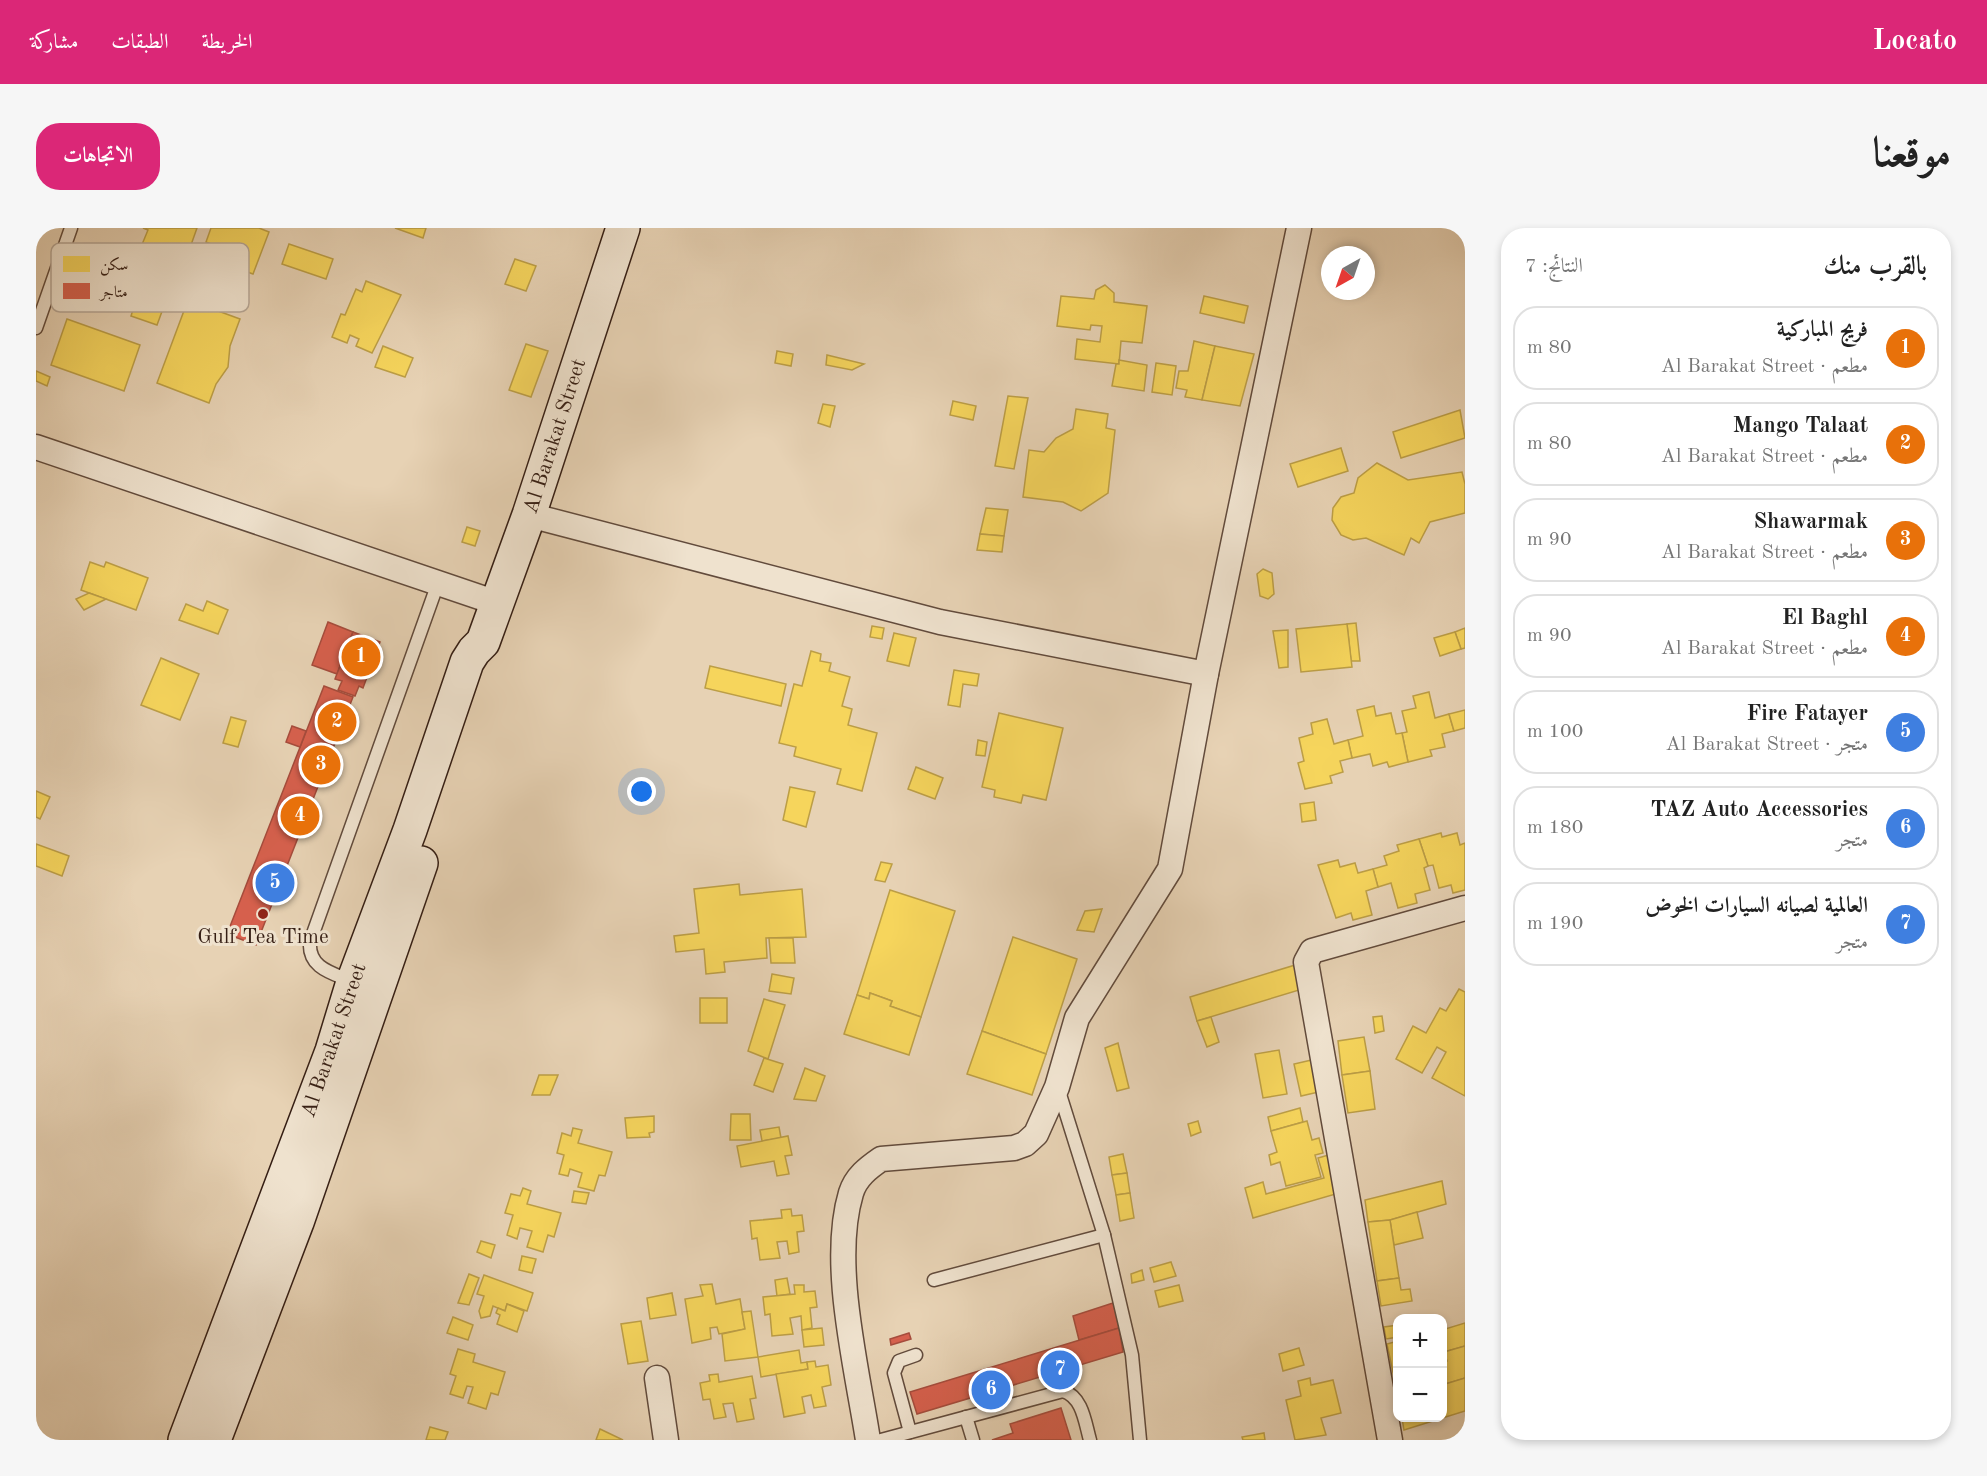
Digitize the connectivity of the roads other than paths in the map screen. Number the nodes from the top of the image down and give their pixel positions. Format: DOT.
graph roads {
  1 [pos="70,228"];
  2 [pos="623,228"];
  3 [pos="1299,228"];
  4 [pos="65,243"];
  5 [pos="51,284"];
  6 [pos="36,328"];
  7 [pos="36,447"];
  8 [pos="529,515"];
  9 [pos="438,583"];
  10 [pos="497,603"];
  11 [pos="483,642"];
  12 [pos="1206,674"];
  13 [pos="1465,908"];
  14 [pos="352,982"];
  15 [pos="1057,1087"];
  16 [pos="297,1222"];
  17 [pos="1104,1235"];
  18 [pos="934,1280"];
  19 [pos="916,1355"];
  20 [pos="657,1378"];
  21 [pos="966,1417"];
  22 [pos="910,1432"];
  23 [pos="185,1440"];
  24 [pos="214,1440"];
  25 [pos="666,1440"];
  26 [pos="868,1440"];
  27 [pos="881,1440"];
  28 [pos="973,1440"];
  29 [pos="1090,1440"];
  30 [pos="1140,1440"];
  31 [pos="1390,1440"];
  1 -- 4 [label="lane"];
  2 -- 8 [label="street, Al Barakat Street"];
  3 -- 12 [label="street"];
  5 -- 6 [label="lane"];
  7 -- 9 [label="street"];
  8 -- 10 [label="street, Al Barakat Street"];
  8 -- 12 [label="street"];
  9 -- 10 [label="street"];
  9 -- 14 [label="lane"];
  10 -- 11 [label="street, Al Barakat Street"];
  11 -- 14 [label="street, Al Barakat Street"];
  11 -- 16 [label="street, Al Barakat Street"];
  12 -- 15 [label="street"];
  13 -- 31 [label="street"];
  14 -- 16 [label="street"];
  14 -- 23 [label="street, Al Barakat Street"];
  15 -- 17 [label="lane"];
  15 -- 26 [label="street"];
  16 -- 24 [label="street, Al Barakat Street"];
  17 -- 18 [label="lane"];
  17 -- 30 [label="lane"];
  19 -- 22 [label="lane"];
  20 -- 25 [label="street"];
  21 -- 22 [label="lane"];
  21 -- 28 [label="lane"];
  21 -- 29 [label="lane"];
  22 -- 27 [label="lane"];
}
